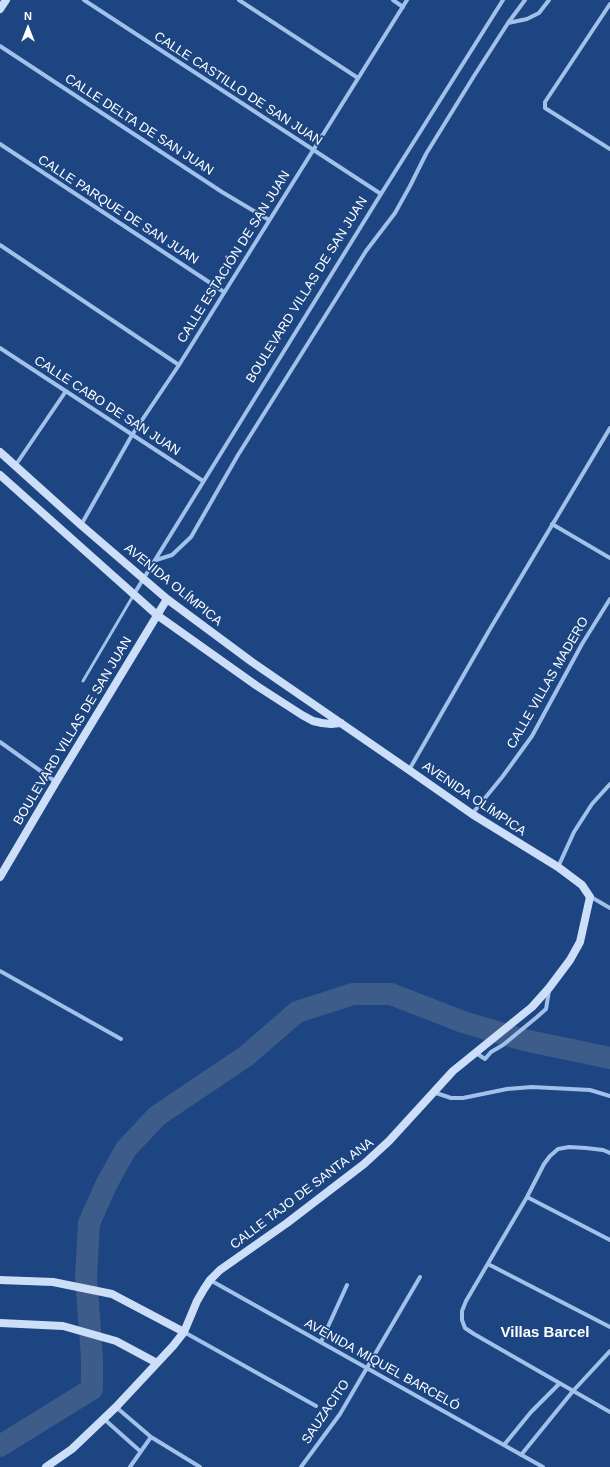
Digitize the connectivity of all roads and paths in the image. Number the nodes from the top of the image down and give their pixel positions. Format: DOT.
graph roads {
  1 [pos="6,0"];
  2 [pos="84,0"];
  3 [pos="239,0"];
  4 [pos="393,0"];
  5 [pos="407,0"];
  6 [pos="503,0"];
  7 [pos="525,0"];
  8 [pos="549,0"];
  9 [pos="610,4"];
  10 [pos="403,7"];
  11 [pos="0,9"];
  12 [pos="508,23"];
  13 [pos="0,46"];
  14 [pos="358,78"];
  15 [pos="0,144"];
  16 [pos="610,149"];
  17 [pos="313,150"];
  18 [pos="380,194"];
  19 [pos="269,220"];
  20 [pos="0,245"];
  21 [pos="224,292"];
  22 [pos="0,348"];
  23 [pos="179,365"];
  24 [pos="66,390"];
  25 [pos="610,428"];
  26 [pos="132,435"];
  27 [pos="0,452"];
  28 [pos="16,466"];
  29 [pos="0,475"];
  30 [pos="203,481"];
  31 [pos="552,524"];
  32 [pos="81,525"];
  33 [pos="610,558"];
  34 [pos="156,560"];
  35 [pos="143,579"];
  36 [pos="134,594"];
  37 [pos="167,599"];
  38 [pos="610,599"];
  39 [pos="157,615"];
  40 [pos="83,681"];
  41 [pos="341,723"];
  42 [pos="0,742"];
  43 [pos="410,770"];
  44 [pos="56,782"];
  45 [pos="610,784"];
  46 [pos="472,814"];
  47 [pos="558,867"];
  48 [pos="0,876"];
  49 [pos="590,897"];
  50 [pos="610,908"];
  51 [pos="0,970"];
  52 [pos="549,988"];
  53 [pos="121,1039"];
  54 [pos="476,1052"];
  55 [pos="432,1092"];
  56 [pos="610,1096"];
  57 [pos="610,1153"];
  58 [pos="527,1197"];
  59 [pos="610,1240"];
  60 [pos="488,1264"];
  61 [pos="420,1277"];
  62 [pos="0,1280"];
  63 [pos="210,1280"];
  64 [pos="347,1285"];
  65 [pos="0,1323"];
  66 [pos="610,1327"];
  67 [pos="184,1332"];
  68 [pos="322,1342"];
  69 [pos="610,1351"];
  70 [pos="157,1363"];
  71 [pos="366,1368"];
  72 [pos="559,1384"];
  73 [pos="573,1391"];
  74 [pos="316,1406"];
  75 [pos="116,1408"];
  76 [pos="610,1412"];
  77 [pos="104,1419"];
  78 [pos="151,1437"];
  79 [pos="504,1445"];
  80 [pos="140,1451"];
  81 [pos="521,1455"];
  82 [pos="46,1467"];
  83 [pos="130,1467"];
  84 [pos="200,1467"];
  85 [pos="301,1467"];
  86 [pos="543,1467"];
  1 -- 11 [label="street"];
  2 -- 17 [label="street, CALLE CASTILLO DE SAN JUAN"];
  3 -- 14 [label="street"];
  4 -- 10 [label="street"];
  5 -- 10 [label="street, CALLE ESTACIÓN DE SAN JUAN"];
  6 -- 18 [label="street, BOULEVARD VILLAS DE SAN JUAN"];
  7 -- 12 [label="street"];
  8 -- 12 [label="street"];
  9 -- 16 [label="street"];
  10 -- 14 [label="street, CALLE ESTACIÓN DE SAN JUAN"];
  12 -- 34 [label="street"];
  13 -- 19 [label="street, CALLE DELTA DE SAN JUAN"];
  14 -- 17 [label="street, CALLE ESTACIÓN DE SAN JUAN"];
  15 -- 21 [label="street, CALLE PARQUE DE SAN JUAN"];
  17 -- 18 [label="street, CALLE CASTILLO DE SAN JUAN"];
  17 -- 19 [label="street, CALLE ESTACIÓN DE SAN JUAN"];
  18 -- 30 [label="street, BOULEVARD VILLAS DE SAN JUAN"];
  19 -- 21 [label="street, CALLE ESTACIÓN DE SAN JUAN"];
  20 -- 23 [label="street"];
  21 -- 23 [label="street, CALLE ESTACIÓN DE SAN JUAN"];
  22 -- 24 [label="street, CALLE CABO DE SAN JUAN"];
  23 -- 26 [label="street, CALLE ESTACIÓN DE SAN JUAN"];
  24 -- 26 [label="street, CALLE CABO DE SAN JUAN"];
  24 -- 28 [label="street"];
  25 -- 31 [label="street"];
  26 -- 30 [label="street, CALLE CABO DE SAN JUAN"];
  26 -- 32 [label="street, CALLE ESTACIÓN DE SAN JUAN"];
  27 -- 28 [label="street, AVENIDA OLÍMPICA"];
  28 -- 32 [label="street, AVENIDA OLÍMPICA"];
  29 -- 36 [label="street"];
  30 -- 34 [label="street, BOULEVARD VILLAS DE SAN JUAN"];
  31 -- 33 [label="street"];
  31 -- 43 [label="street"];
  32 -- 35 [label="street, AVENIDA OLÍMPICA"];
  34 -- 35 [label="street, BOULEVARD VILLAS DE SAN JUAN"];
  35 -- 36 [label="street, BOULEVARD VILLAS DE SAN JUAN"];
  35 -- 37 [label="street, AVENIDA OLÍMPICA"];
  36 -- 39 [label="street"];
  36 -- 40 [label="lane"];
  37 -- 39 [label="street, BOULEVARD VILLAS DE SAN JUAN"];
  37 -- 41 [label="street, AVENIDA OLÍMPICA"];
  38 -- 46 [label="street, CALLE VILLAS MADERO"];
  39 -- 41 [label="street"];
  39 -- 44 [label="street, BOULEVARD VILLAS DE SAN JUAN"];
  41 -- 43 [label="street, AVENIDA OLÍMPICA"];
  42 -- 44 [label="street"];
  43 -- 46 [label="street, AVENIDA OLÍMPICA"];
  44 -- 48 [label="street, BOULEVARD VILLAS DE SAN JUAN"];
  45 -- 47 [label="street"];
  46 -- 47 [label="street, AVENIDA OLÍMPICA"];
  47 -- 49 [label="street, AVENIDA OLÍMPICA"];
  49 -- 50 [label="street"];
  49 -- 52 [label="street, CALLE TAJO DE SANTA ANA"];
  51 -- 53 [label="street"];
  52 -- 54 [label="street, CALLE TAJO DE SANTA ANA"];
  52 -- 54 [label="street"];
  54 -- 55 [label="street, CALLE TAJO DE SANTA ANA"];
  55 -- 56 [label="street"];
  55 -- 63 [label="street, CALLE TAJO DE SANTA ANA"];
  57 -- 58 [label="street"];
  58 -- 59 [label="street"];
  58 -- 60 [label="street"];
  60 -- 66 [label="street"];
  60 -- 72 [label="street"];
  61 -- 71 [label="street, SAUZACITO"];
  62 -- 67 [label="street"];
  63 -- 67 [label="street, CALLE TAJO DE SANTA ANA"];
  63 -- 68 [label="street, AVENIDA MIQUEL BARCELÓ"];
  64 -- 68 [label="street"];
  65 -- 70 [label="street"];
  67 -- 70 [label="street, CALLE TAJO DE SANTA ANA"];
  67 -- 74 [label="street"];
  68 -- 71 [label="street, AVENIDA MIQUEL BARCELÓ"];
  69 -- 73 [label="street"];
  70 -- 75 [label="street, CALLE TAJO DE SANTA ANA"];
  71 -- 79 [label="street, AVENIDA MIQUEL BARCELÓ"];
  71 -- 85 [label="street, SAUZACITO"];
  72 -- 73 [label="street"];
  72 -- 79 [label="street"];
  73 -- 76 [label="street"];
  73 -- 81 [label="street"];
  75 -- 77 [label="street, CALLE TAJO DE SANTA ANA"];
  75 -- 78 [label="street"];
  77 -- 80 [label="street"];
  77 -- 82 [label="street, CALLE TAJO DE SANTA ANA"];
  78 -- 80 [label="street"];
  78 -- 84 [label="street"];
  79 -- 81 [label="street, AVENIDA MIQUEL BARCELÓ"];
  80 -- 83 [label="street"];
  81 -- 86 [label="street, AVENIDA MIQUEL BARCELÓ"];
}
